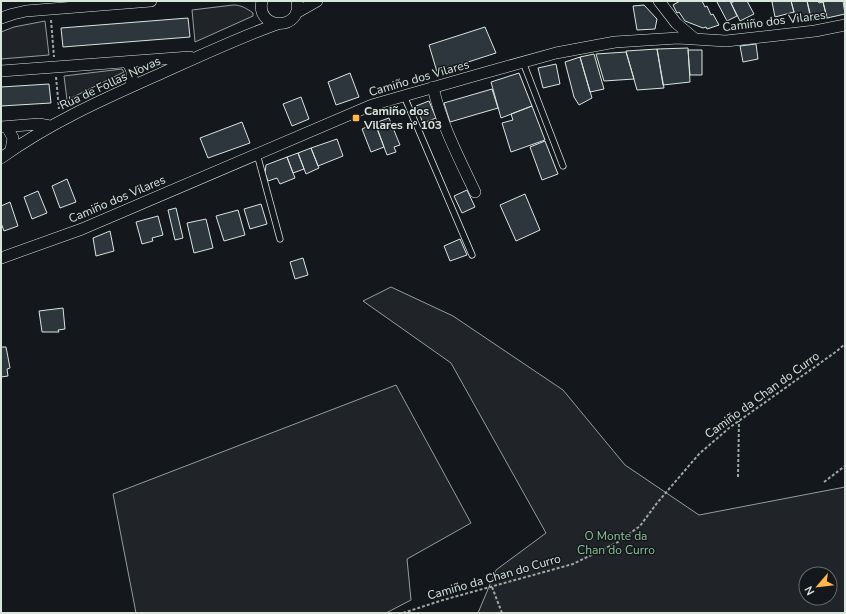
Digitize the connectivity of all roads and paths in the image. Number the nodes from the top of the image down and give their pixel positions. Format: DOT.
graph roads {
  1 [pos="151,1"];
  2 [pos="251,1"];
  3 [pos="297,1"];
  4 [pos="317,1"];
  5 [pos="659,1"];
  6 [pos="263,9"];
  7 [pos="296,13"];
  8 [pos="1,18"];
  9 [pos="51,18"];
  10 [pos="676,23"];
  11 [pos="277,24"];
  12 [pos="845,25"];
  13 [pos="678,38"];
  14 [pos="695,39"];
  15 [pos="235,41"];
  16 [pos="54,55"];
  17 [pos="200,57"];
  18 [pos="127,62"];
  19 [pos="523,62"];
  20 [pos="1,72"];
  21 [pos="55,73"];
  22 [pos="130,87"];
  23 [pos="432,87"];
  24 [pos="404,96"];
  25 [pos="59,112"];
  26 [pos="50,126"];
  27 [pos="4,127"];
  28 [pos="11,150"];
  29 [pos="257,154"];
  30 [pos="1,158"];
  31 [pos="563,166"];
  32 [pos="475,192"];
  33 [pos="280,238"];
  34 [pos="472,255"];
  35 [pos="1,258"];
  36 [pos="845,344"];
  37 [pos="739,421"];
  38 [pos="845,466"];
  39 [pos="738,477"];
  40 [pos="824,482"];
  41 [pos="492,587"];
  42 [pos="403,613"];
  43 [pos="502,613"];
  1 -- 8 [label="street"];
  2 -- 6 [label="street"];
  3 -- 7 [label="street"];
  4 -- 7 [label="street, Rúa de Follas Novas"];
  5 -- 10 [label="street"];
  6 -- 11 [label="street"];
  6 -- 15 [label="street, Rúa de Follas Novas"];
  7 -- 11 [label="street, Rúa de Follas Novas"];
  9 -- 16 [label="path"];
  10 -- 13 [label="street"];
  10 -- 14 [label="street"];
  11 -- 15 [label="street, Rúa de Follas Novas"];
  12 -- 14 [label="street, Camiño dos Vilares"];
  13 -- 14 [label="street, Camiño dos Vilares"];
  13 -- 19 [label="street, Camiño dos Vilares"];
  15 -- 17 [label="street, Rúa de Follas Novas"];
  17 -- 18 [label="street"];
  17 -- 22 [label="street, Rúa de Follas Novas"];
  18 -- 20 [label="street"];
  18 -- 22 [label="street"];
  19 -- 23 [label="street, Camiño dos Vilares"];
  19 -- 31 [label="lane"];
  21 -- 25 [label="path"];
  22 -- 26 [label="street, Rúa de Follas Novas"];
  23 -- 24 [label="street, Camiño dos Vilares"];
  23 -- 32 [label="street"];
  24 -- 29 [label="street, Camiño dos Vilares"];
  24 -- 34 [label="lane"];
  26 -- 27 [label="street"];
  26 -- 28 [label="street, Rúa de Follas Novas"];
  27 -- 28 [label="street"];
  28 -- 30 [label="street, Rúa de Follas Novas"];
  29 -- 33 [label="lane"];
  29 -- 35 [label="street, Camiño dos Vilares"];
  36 -- 37 [label="path, Camiño da Chan do Curro"];
  37 -- 39 [label="path"];
  37 -- 41 [label="path, Camiño da Chan do Curro"];
  38 -- 40 [label="path"];
  41 -- 42 [label="path, Camiño da Chan do Curro"];
  41 -- 43 [label="path"];
}
